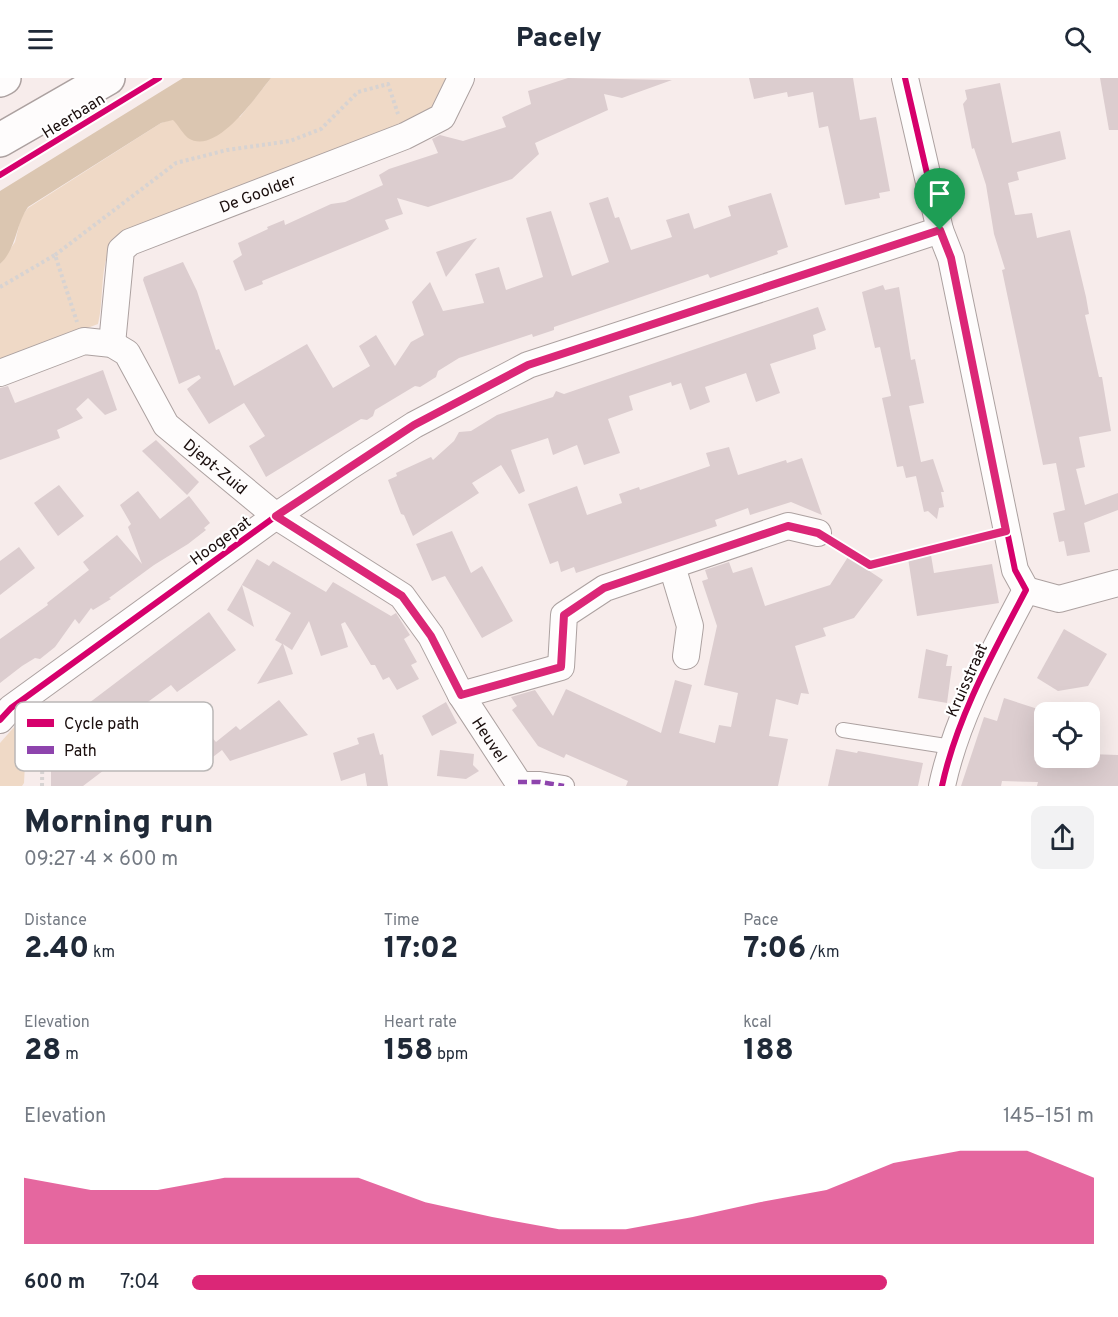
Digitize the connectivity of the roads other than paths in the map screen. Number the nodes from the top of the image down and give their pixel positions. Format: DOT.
graph roads {
  1 [pos="4,78"];
  2 [pos="108,78"];
  3 [pos="461,78"];
  4 [pos="905,78"];
  5 [pos="0,80"];
  6 [pos="0,140"];
  7 [pos="940,230"];
  8 [pos="112,344"];
  9 [pos="0,373"];
  10 [pos="276,516"];
  11 [pos="818,533"];
  12 [pos="672,566"];
  13 [pos="1118,583"];
  14 [pos="1026,590"];
  15 [pos="686,656"];
  16 [pos="461,695"];
  17 [pos="22,702"];
  18 [pos="15,708"];
  19 [pos="0,720"];
  20 [pos="843,730"];
  21 [pos="952,747"];
  22 [pos="944,779"];
  23 [pos="518,784"];
  24 [pos="564,786"];
  1 -- 5 [label="main road"];
  2 -- 6 [label="main road, Heerbaan"];
  3 -- 8 [label="street, De Goolder"];
  4 -- 7 [label="street"];
  7 -- 10 [label="street, Hoogepat"];
  7 -- 14 [label="street"];
  8 -- 9 [label="street"];
  8 -- 10 [label="street, Djept-Zuid"];
  10 -- 16 [label="street, Djept-Zuid"];
  10 -- 17 [label="street, Hoogepat"];
  11 -- 12 [label="street"];
  12 -- 15 [label="street"];
  12 -- 16 [label="street"];
  13 -- 14 [label="street"];
  14 -- 21 [label="street, Kruisstraat"];
  16 -- 23 [label="street, Heuvel"];
  18 -- 19 [label="street, Hoogepat"];
  20 -- 21 [label="lane"];
  21 -- 22 [label="street, Kruisstraat"];
  23 -- 24 [label="street, Heuvel"];
}
